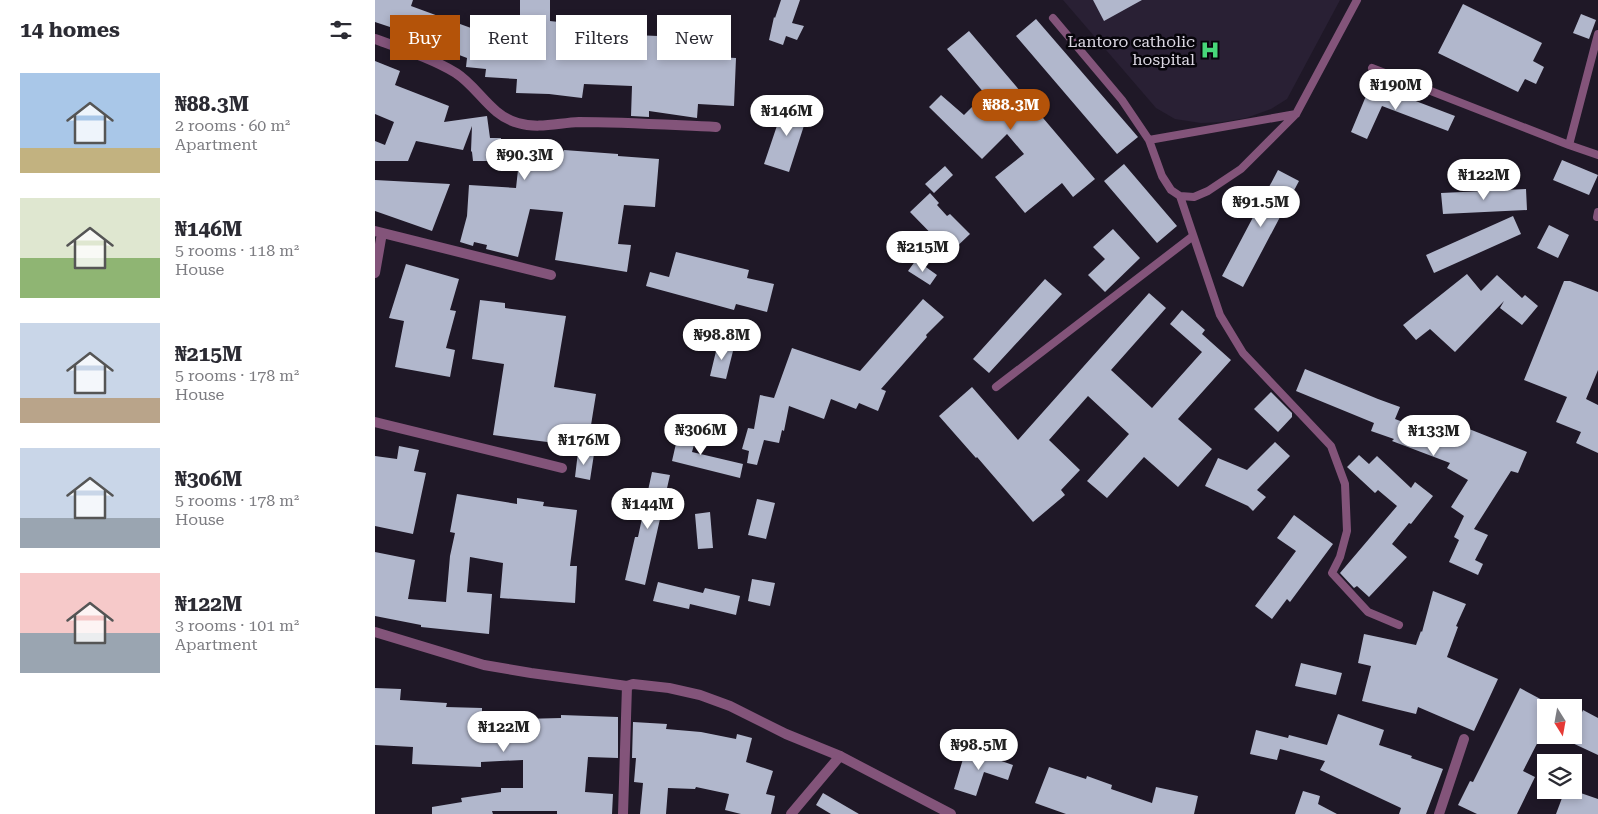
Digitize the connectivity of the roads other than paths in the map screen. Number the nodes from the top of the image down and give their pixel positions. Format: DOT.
graph roads {
  1 [pos="1357,0"];
  2 [pos="1053,18"];
  3 [pos="1598,34"];
  4 [pos="375,39"];
  5 [pos="1372,68"];
  6 [pos="1295,114"];
  7 [pos="716,127"];
  8 [pos="1149,140"];
  9 [pos="1569,145"];
  10 [pos="1598,155"];
  11 [pos="1179,196"];
  12 [pos="379,232"];
  13 [pos="1193,236"];
  14 [pos="375,274"];
  15 [pos="551,275"];
  16 [pos="996,387"];
  17 [pos="375,422"];
  18 [pos="562,468"];
  19 [pos="1399,625"];
  20 [pos="375,632"];
  21 [pos="627,686"];
  22 [pos="1464,739"];
  23 [pos="840,756"];
  24 [pos="623,814"];
  25 [pos="791,814"];
  26 [pos="951,814"];
  27 [pos="1439,814"];
  1 -- 6 [label="lane"];
  2 -- 8 [label="lane"];
  3 -- 9 [label="lane"];
  4 -- 7 [label="street"];
  5 -- 9 [label="lane"];
  6 -- 8 [label="lane"];
  6 -- 11 [label="lane"];
  8 -- 11 [label="lane"];
  9 -- 10 [label="lane"];
  11 -- 13 [label="lane"];
  12 -- 14 [label="street"];
  12 -- 15 [label="street"];
  13 -- 16 [label="lane"];
  13 -- 19 [label="lane"];
  17 -- 18 [label="street"];
  20 -- 21 [label="street"];
  21 -- 23 [label="street"];
  21 -- 24 [label="street"];
  22 -- 27 [label="street"];
  23 -- 25 [label="street"];
  23 -- 26 [label="street"];
}
